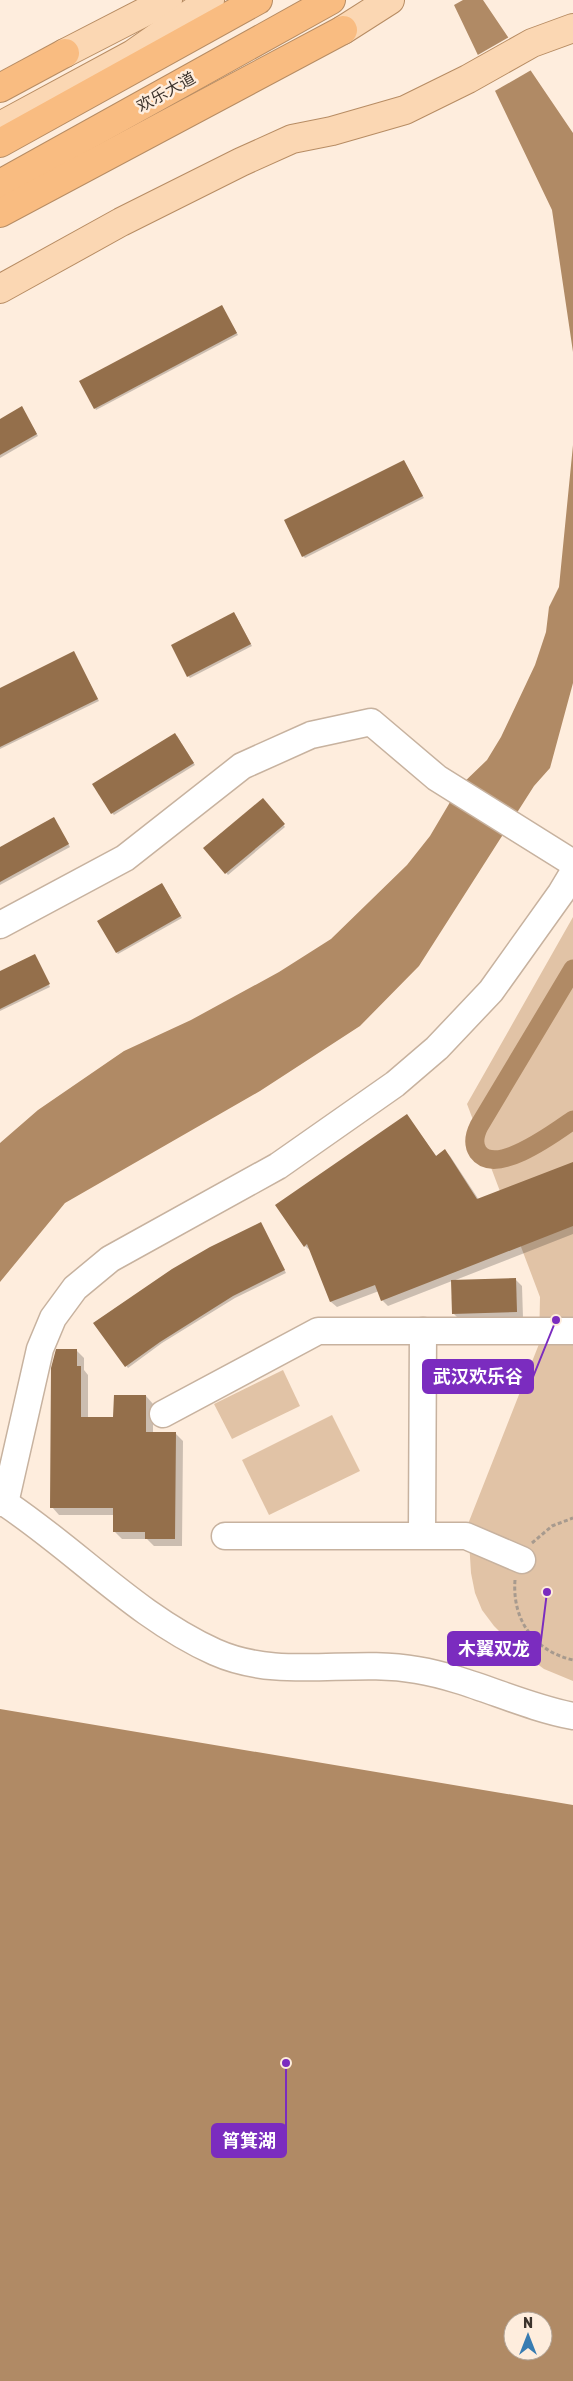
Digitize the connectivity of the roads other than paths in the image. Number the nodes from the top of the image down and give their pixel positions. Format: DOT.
graph roads {
  1 [pos="168,0"];
  2 [pos="210,0"];
  3 [pos="258,0"];
  4 [pos="321,0"];
  5 [pos="331,0"];
  6 [pos="387,2"];
  7 [pos="573,28"];
  8 [pos="343,30"];
  9 [pos="65,53"];
  10 [pos="0,88"];
  11 [pos="0,126"];
  12 [pos="0,143"];
  13 [pos="0,172"];
  14 [pos="0,184"];
  15 [pos="0,213"];
  16 [pos="0,289"];
  17 [pos="573,863"];
  18 [pos="573,873"];
  19 [pos="0,925"];
  20 [pos="573,1330"];
  21 [pos="423,1331"];
  22 [pos="163,1414"];
  23 [pos="3,1503"];
  24 [pos="422,1535"];
  25 [pos="225,1536"];
  26 [pos="522,1560"];
  27 [pos="573,1716"];
  1 -- 9 [label="main road"];
  2 -- 11 [label="main road"];
  3 -- 12 [label="highway"];
  4 -- 13 [label="main road, 欢乐大道"];
  5 -- 14 [label="highway, 欢乐大道"];
  6 -- 8 [label="main road"];
  7 -- 16 [label="main road"];
  8 -- 15 [label="highway"];
  9 -- 10 [label="highway"];
  17 -- 19 [label="street"];
  18 -- 23 [label="street"];
  20 -- 21 [label="street"];
  21 -- 22 [label="street"];
  21 -- 24 [label="street"];
  23 -- 27 [label="street"];
  24 -- 25 [label="street"];
  24 -- 26 [label="street"];
}
